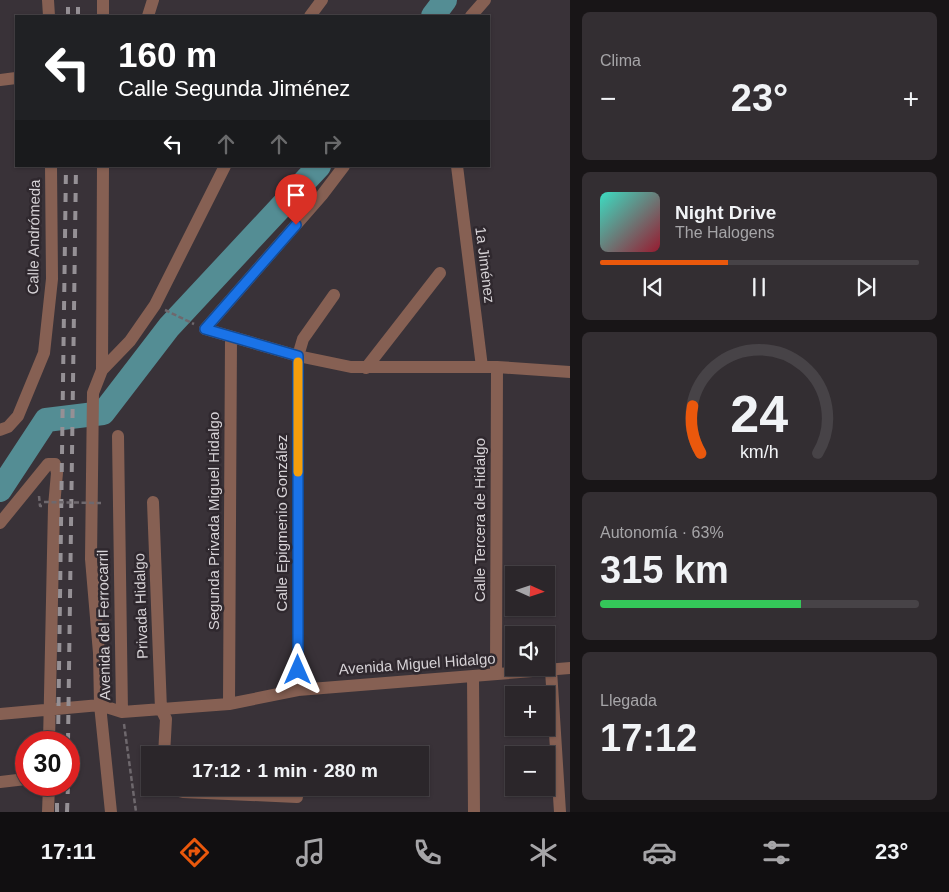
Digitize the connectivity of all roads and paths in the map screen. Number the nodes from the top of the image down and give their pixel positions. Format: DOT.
graph roads {
  1 [pos="48,0"];
  2 [pos="103,0"];
  3 [pos="153,0"];
  4 [pos="322,0"];
  5 [pos="484,0"];
  6 [pos="49,15"];
  7 [pos="103,15"];
  8 [pos="148,15"];
  9 [pos="311,15"];
  10 [pos="472,15"];
  11 [pos="15,78"];
  12 [pos="0,80"];
  13 [pos="51,167"];
  14 [pos="103,167"];
  15 [pos="224,167"];
  16 [pos="343,167"];
  17 [pos="457,170"];
  18 [pos="440,273"];
  19 [pos="334,295"];
  20 [pos="168,311"];
  21 [pos="201,327"];
  22 [pos="232,338"];
  23 [pos="298,356"];
  24 [pos="482,367"];
  25 [pos="497,367"];
  26 [pos="366,368"];
  27 [pos="102,370"];
  28 [pos="570,372"];
  29 [pos="0,430"];
  30 [pos="118,436"];
  31 [pos="44,502"];
  32 [pos="154,502"];
  33 [pos="101,503"];
  34 [pos="0,523"];
  35 [pos="570,668"];
  36 [pos="555,670"];
  37 [pos="505,673"];
  38 [pos="496,674"];
  39 [pos="473,676"];
  40 [pos="551,676"];
  41 [pos="298,690"];
  42 [pos="229,704"];
  43 [pos="100,706"];
  44 [pos="50,708"];
  45 [pos="161,709"];
  46 [pos="122,712"];
  47 [pos="0,714"];
  48 [pos="49,731"];
  49 [pos="165,746"];
  50 [pos="15,780"];
  51 [pos="0,782"];
  52 [pos="49,796"];
  53 [pos="274,796"];
  54 [pos="297,797"];
  55 [pos="48,812"];
  56 [pos="111,812"];
  57 [pos="136,812"];
  58 [pos="474,812"];
  59 [pos="560,812"];
  1 -- 6 [label="street"];
  2 -- 7 [label="street"];
  3 -- 8 [label="street"];
  4 -- 9 [label="street"];
  5 -- 10 [label="street"];
  11 -- 12 [label="street"];
  13 -- 29 [label="street, Calle Andrómeda"];
  14 -- 27 [label="street"];
  15 -- 27 [label="street"];
  16 -- 21 [label="street"];
  17 -- 24 [label="street, 1a Jiménez"];
  18 -- 26 [label="street"];
  19 -- 23 [label="street"];
  20 -- 21 [label="path"];
  21 -- 22 [label="street"];
  22 -- 23 [label="street"];
  22 -- 42 [label="street, Segunda Privada Miguel Hidalgo"];
  23 -- 26 [label="street"];
  23 -- 41 [label="street, Calle Epigmenio González"];
  24 -- 25 [label="street"];
  24 -- 26 [label="street"];
  25 -- 28 [label="street"];
  25 -- 38 [label="street, Calle Tercera de Hidalgo"];
  27 -- 43 [label="street"];
  30 -- 46 [label="street, Avenida del Ferrocarril"];
  31 -- 33 [label="path, bridge"];
  32 -- 45 [label="street, Privada Hidalgo"];
  34 -- 44 [label="street"];
  35 -- 36 [label="street, Avenida Miguel Hidalgo"];
  37 -- 38 [label="street, Avenida Miguel Hidalgo"];
  38 -- 39 [label="street, Avenida Miguel Hidalgo"];
  39 -- 41 [label="street, Avenida Miguel Hidalgo"];
  39 -- 58 [label="street"];
  40 -- 59 [label="street"];
  41 -- 42 [label="street, Avenida Miguel Hidalgo"];
  42 -- 45 [label="street, Avenida Miguel Hidalgo"];
  43 -- 44 [label="street, Avenida Miguel Hidalgo"];
  43 -- 46 [label="street, Avenida Miguel Hidalgo"];
  43 -- 56 [label="street"];
  44 -- 47 [label="street, Avenida Miguel Hidalgo"];
  44 -- 48 [label="street"];
  45 -- 46 [label="street, Avenida Miguel Hidalgo"];
  45 -- 49 [label="street, Privada Hidalgo"];
  46 -- 57 [label="path, Avenida del Ferrocarril"];
  50 -- 51 [label="street"];
  52 -- 55 [label="street"];
  53 -- 54 [label="street"];
}
